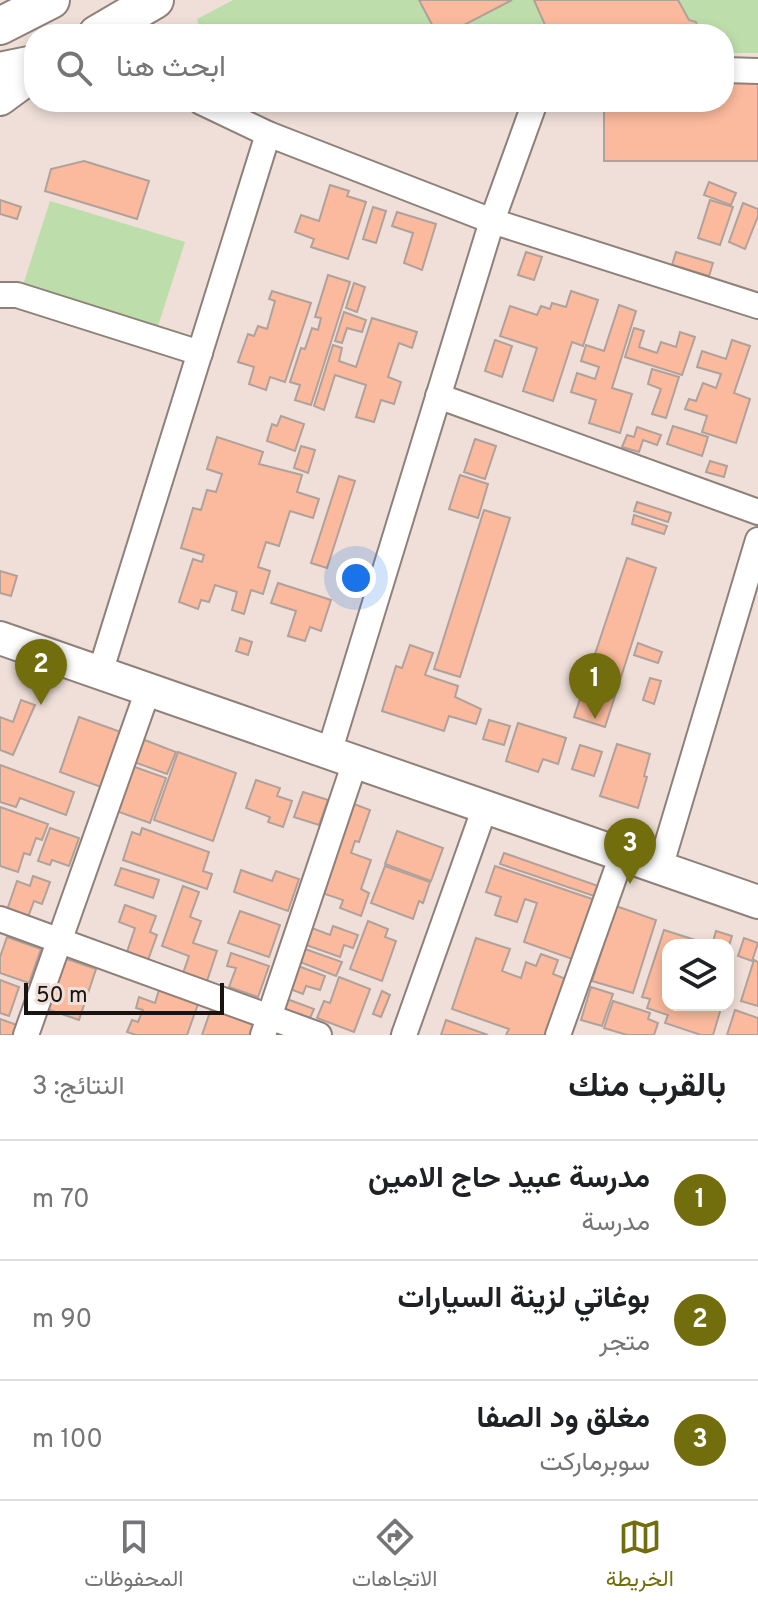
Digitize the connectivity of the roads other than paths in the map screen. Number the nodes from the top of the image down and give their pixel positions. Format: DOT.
graph roads {
  1 [pos="51,0"];
  2 [pos="146,14"];
  3 [pos="122,24"];
  4 [pos="0,26"];
  5 [pos="24,66"];
  6 [pos="734,70"];
  7 [pos="0,71"];
  8 [pos="758,71"];
  9 [pos="24,81"];
  10 [pos="0,99"];
  11 [pos="222,112"];
  12 [pos="531,112"];
  13 [pos="268,134"];
  14 [pos="492,221"];
  15 [pos="0,295"];
  16 [pos="758,306"];
  17 [pos="200,353"];
  18 [pos="438,396"];
  19 [pos="758,512"];
  20 [pos="758,540"];
  21 [pos="0,638"];
  22 [pos="100,673"];
  23 [pos="148,690"];
  24 [pos="342,757"];
  25 [pos="485,807"];
  26 [pos="622,855"];
  27 [pos="660,868"];
  28 [pos="758,902"];
  29 [pos="0,919"];
  30 [pos="60,939"];
  31 [pos="266,1026"];
  32 [pos="26,1035"];
  33 [pos="319,1035"];
  34 [pos="404,1035"];
  35 [pos="558,1035"];
  1 -- 4 [label="main road"];
  2 -- 3 [label="main road"];
  5 -- 7 [label="main road"];
  6 -- 8 [label="street"];
  9 -- 10 [label="street"];
  11 -- 13 [label="street"];
  12 -- 14 [label="street"];
  13 -- 14 [label="street"];
  13 -- 17 [label="street"];
  14 -- 16 [label="street"];
  14 -- 18 [label="street"];
  15 -- 17 [label="street"];
  17 -- 22 [label="street"];
  18 -- 19 [label="street"];
  18 -- 24 [label="street"];
  20 -- 27 [label="street"];
  21 -- 22 [label="street"];
  22 -- 23 [label="street"];
  23 -- 24 [label="street"];
  23 -- 30 [label="street"];
  24 -- 25 [label="street"];
  24 -- 31 [label="street"];
  25 -- 26 [label="street"];
  25 -- 34 [label="street"];
  26 -- 27 [label="street"];
  26 -- 35 [label="street"];
  27 -- 28 [label="street"];
  29 -- 30 [label="street"];
  30 -- 31 [label="street"];
  30 -- 32 [label="street"];
  31 -- 33 [label="street"];
}
